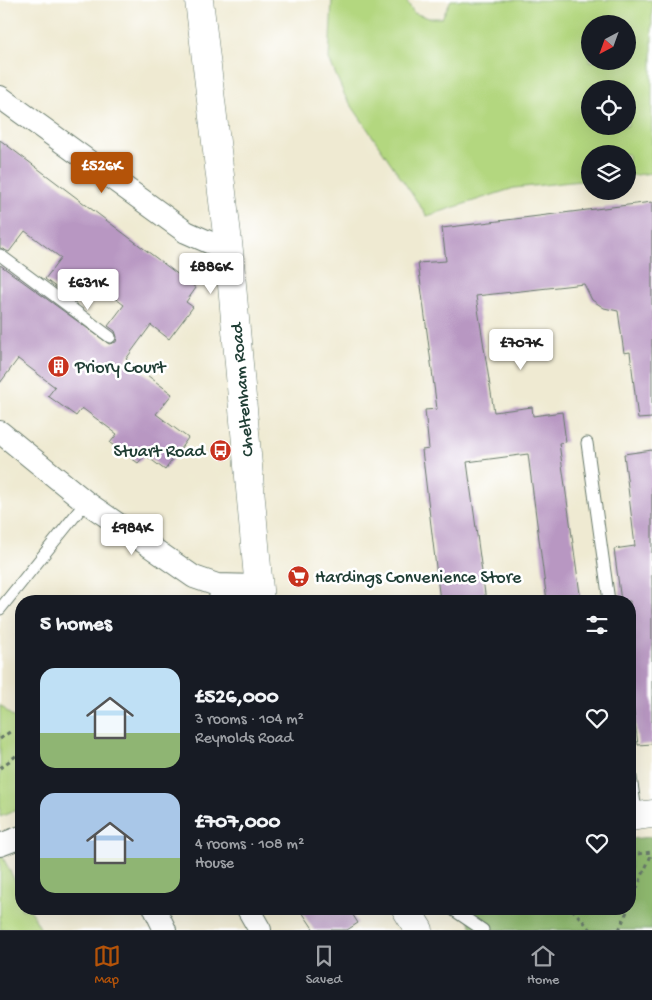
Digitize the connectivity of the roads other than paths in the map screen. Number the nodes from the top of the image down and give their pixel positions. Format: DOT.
graph roads {
  1 [pos="198,0"];
  2 [pos="0,97"];
  3 [pos="229,251"];
  4 [pos="0,255"];
  5 [pos="110,337"];
  6 [pos="0,432"];
  7 [pos="587,443"];
  8 [pos="86,502"];
  9 [pos="215,593"];
  10 [pos="259,593"];
  11 [pos="608,595"];
  12 [pos="0,609"];
  13 [pos="636,798"];
  14 [pos="640,816"];
  15 [pos="15,839"];
  16 [pos="0,845"];
  17 [pos="158,915"];
  18 [pos="251,915"];
  19 [pos="410,915"];
  20 [pos="461,915"];
  21 [pos="165,930"];
  22 [pos="260,930"];
  23 [pos="419,930"];
  24 [pos="483,930"];
  1 -- 3 [label="street, Cheltenham Road"];
  2 -- 3 [label="street"];
  3 -- 10 [label="street, Cheltenham Road"];
  4 -- 5 [label="lane"];
  6 -- 8 [label="street"];
  7 -- 11 [label="lane"];
  8 -- 9 [label="street"];
  8 -- 12 [label="lane"];
  9 -- 10 [label="street"];
  13 -- 14 [label="lane"];
  15 -- 16 [label="street"];
  17 -- 21 [label="street"];
  18 -- 22 [label="street"];
  19 -- 23 [label="street"];
  20 -- 24 [label="lane"];
}
